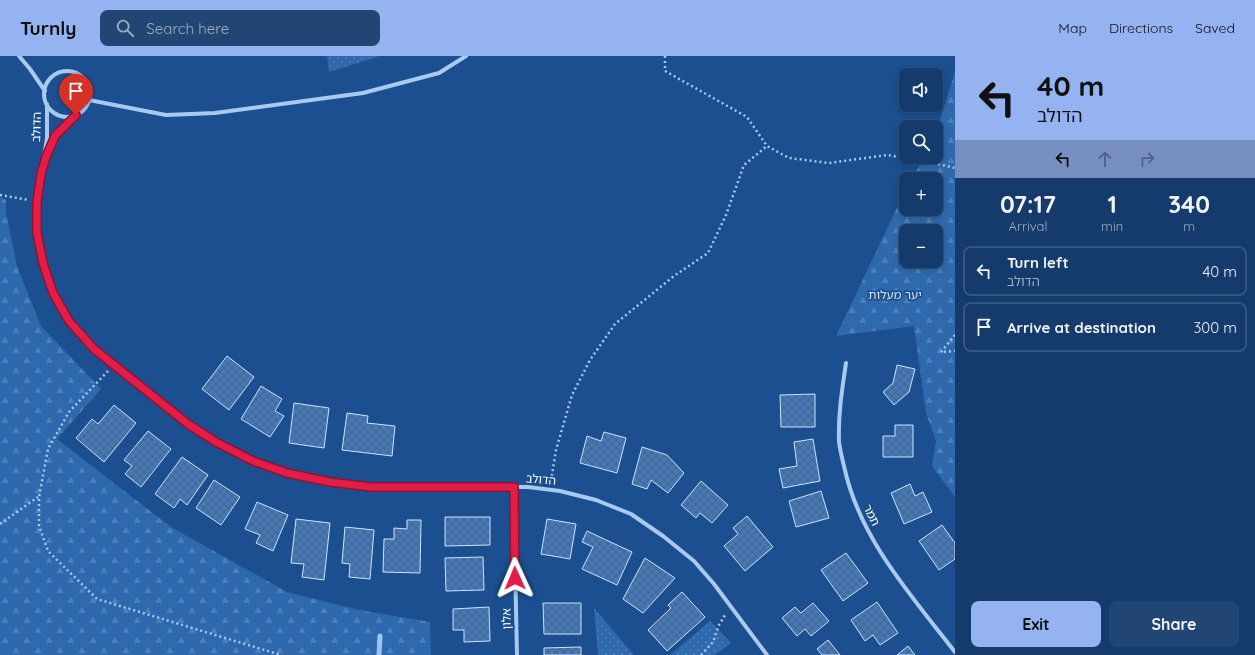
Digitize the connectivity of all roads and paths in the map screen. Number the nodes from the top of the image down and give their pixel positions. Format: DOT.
graph roads {
  1 [pos="19,56"];
  2 [pos="466,56"];
  3 [pos="665,56"];
  4 [pos="45,91"];
  5 [pos="89,100"];
  6 [pos="47,104"];
  7 [pos="76,115"];
  8 [pos="767,146"];
  9 [pos="955,168"];
  10 [pos="41,174"];
  11 [pos="0,195"];
  12 [pos="37,202"];
  13 [pos="955,335"];
  14 [pos="955,351"];
  15 [pos="846,363"];
  16 [pos="114,365"];
  17 [pos="514,487"];
  18 [pos="549,489"];
  19 [pos="39,497"];
  20 [pos="0,524"];
  21 [pos="730,606"];
  22 [pos="955,652"];
  23 [pos="281,655"];
  24 [pos="517,655"];
  25 [pos="701,655"];
  26 [pos="766,655"];
  1 -- 4 [label="street"];
  2 -- 5 [label="street"];
  3 -- 8 [label="path"];
  4 -- 5 [label="street"];
  4 -- 6 [label="street"];
  5 -- 7 [label="street"];
  6 -- 7 [label="street"];
  6 -- 10 [label="street, הדולב"];
  7 -- 10 [label="street, הדולב"];
  8 -- 9 [label="path"];
  8 -- 18 [label="path"];
  10 -- 12 [label="street, הדולב"];
  11 -- 12 [label="path"];
  12 -- 16 [label="street, הדולב"];
  13 -- 14 [label="path"];
  15 -- 22 [label="street, תמר"];
  16 -- 17 [label="street, הדולב"];
  16 -- 19 [label="path"];
  17 -- 18 [label="street, הדולב"];
  17 -- 24 [label="street, אלון"];
  18 -- 21 [label="street, הדולב"];
  19 -- 20 [label="path"];
  19 -- 23 [label="path"];
  21 -- 25 [label="path"];
  21 -- 26 [label="street, הדולב"];
}
